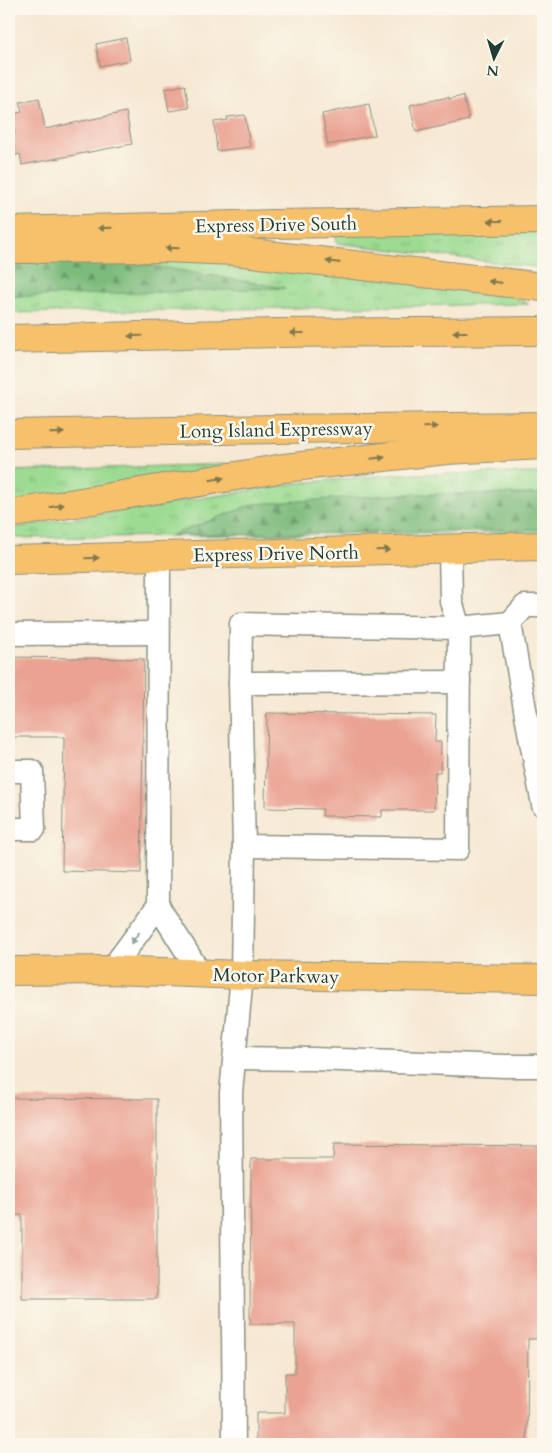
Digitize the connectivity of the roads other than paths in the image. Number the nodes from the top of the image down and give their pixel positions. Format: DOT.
graph roads {
  1 [pos="543,220"];
  2 [pos="9,231"];
  3 [pos="9,249"];
  4 [pos="543,287"];
  5 [pos="543,331"];
  6 [pos="9,339"];
  7 [pos="543,426"];
  8 [pos="9,434"];
  9 [pos="543,445"];
  10 [pos="9,514"];
  11 [pos="543,546"];
  12 [pos="450,548"];
  13 [pos="159,556"];
  14 [pos="9,560"];
  15 [pos="543,606"];
  16 [pos="510,623"];
  17 [pos="459,628"];
  18 [pos="158,633"];
  19 [pos="9,634"];
  20 [pos="459,682"];
  21 [pos="240,683"];
  22 [pos="9,772"];
  23 [pos="543,805"];
  24 [pos="9,829"];
  25 [pos="244,846"];
  26 [pos="158,906"];
  27 [pos="111,970"];
  28 [pos="9,971"];
  29 [pos="200,973"];
  30 [pos="242,975"];
  31 [pos="543,979"];
  32 [pos="235,1058"];
  33 [pos="543,1066"];
  34 [pos="234,1444"];
  1 -- 2 [label="main road, Express Drive South, one-way"];
  4 -- 3 [label="main road, one-way"];
  5 -- 6 [label="main road, one-way"];
  8 -- 7 [label="main road, Long Island Expressway, one-way"];
  10 -- 9 [label="main road, one-way"];
  11 -- 12 [label="main road, Express Drive North"];
  13 -- 12 [label="main road, Express Drive North, one-way"];
  12 -- 17 [label="lane"];
  14 -- 13 [label="main road, Express Drive North, one-way"];
  13 -- 18 [label="lane"];
  15 -- 16 [label="lane"];
  16 -- 17 [label="lane"];
  16 -- 23 [label="lane"];
  17 -- 20 [label="lane"];
  17 -- 21 [label="lane"];
  18 -- 19 [label="lane"];
  18 -- 26 [label="lane"];
  20 -- 21 [label="lane"];
  20 -- 25 [label="lane"];
  21 -- 25 [label="lane"];
  22 -- 24 [label="lane"];
  25 -- 30 [label="lane"];
  26 -- 27 [label="lane, one-way"];
  26 -- 29 [label="lane"];
  27 -- 28 [label="main road, Motor Parkway"];
  27 -- 29 [label="main road, Motor Parkway"];
  29 -- 30 [label="main road, Motor Parkway"];
  30 -- 31 [label="main road, Motor Parkway"];
  30 -- 32 [label="lane"];
  32 -- 33 [label="lane"];
  32 -- 34 [label="lane"];
}
